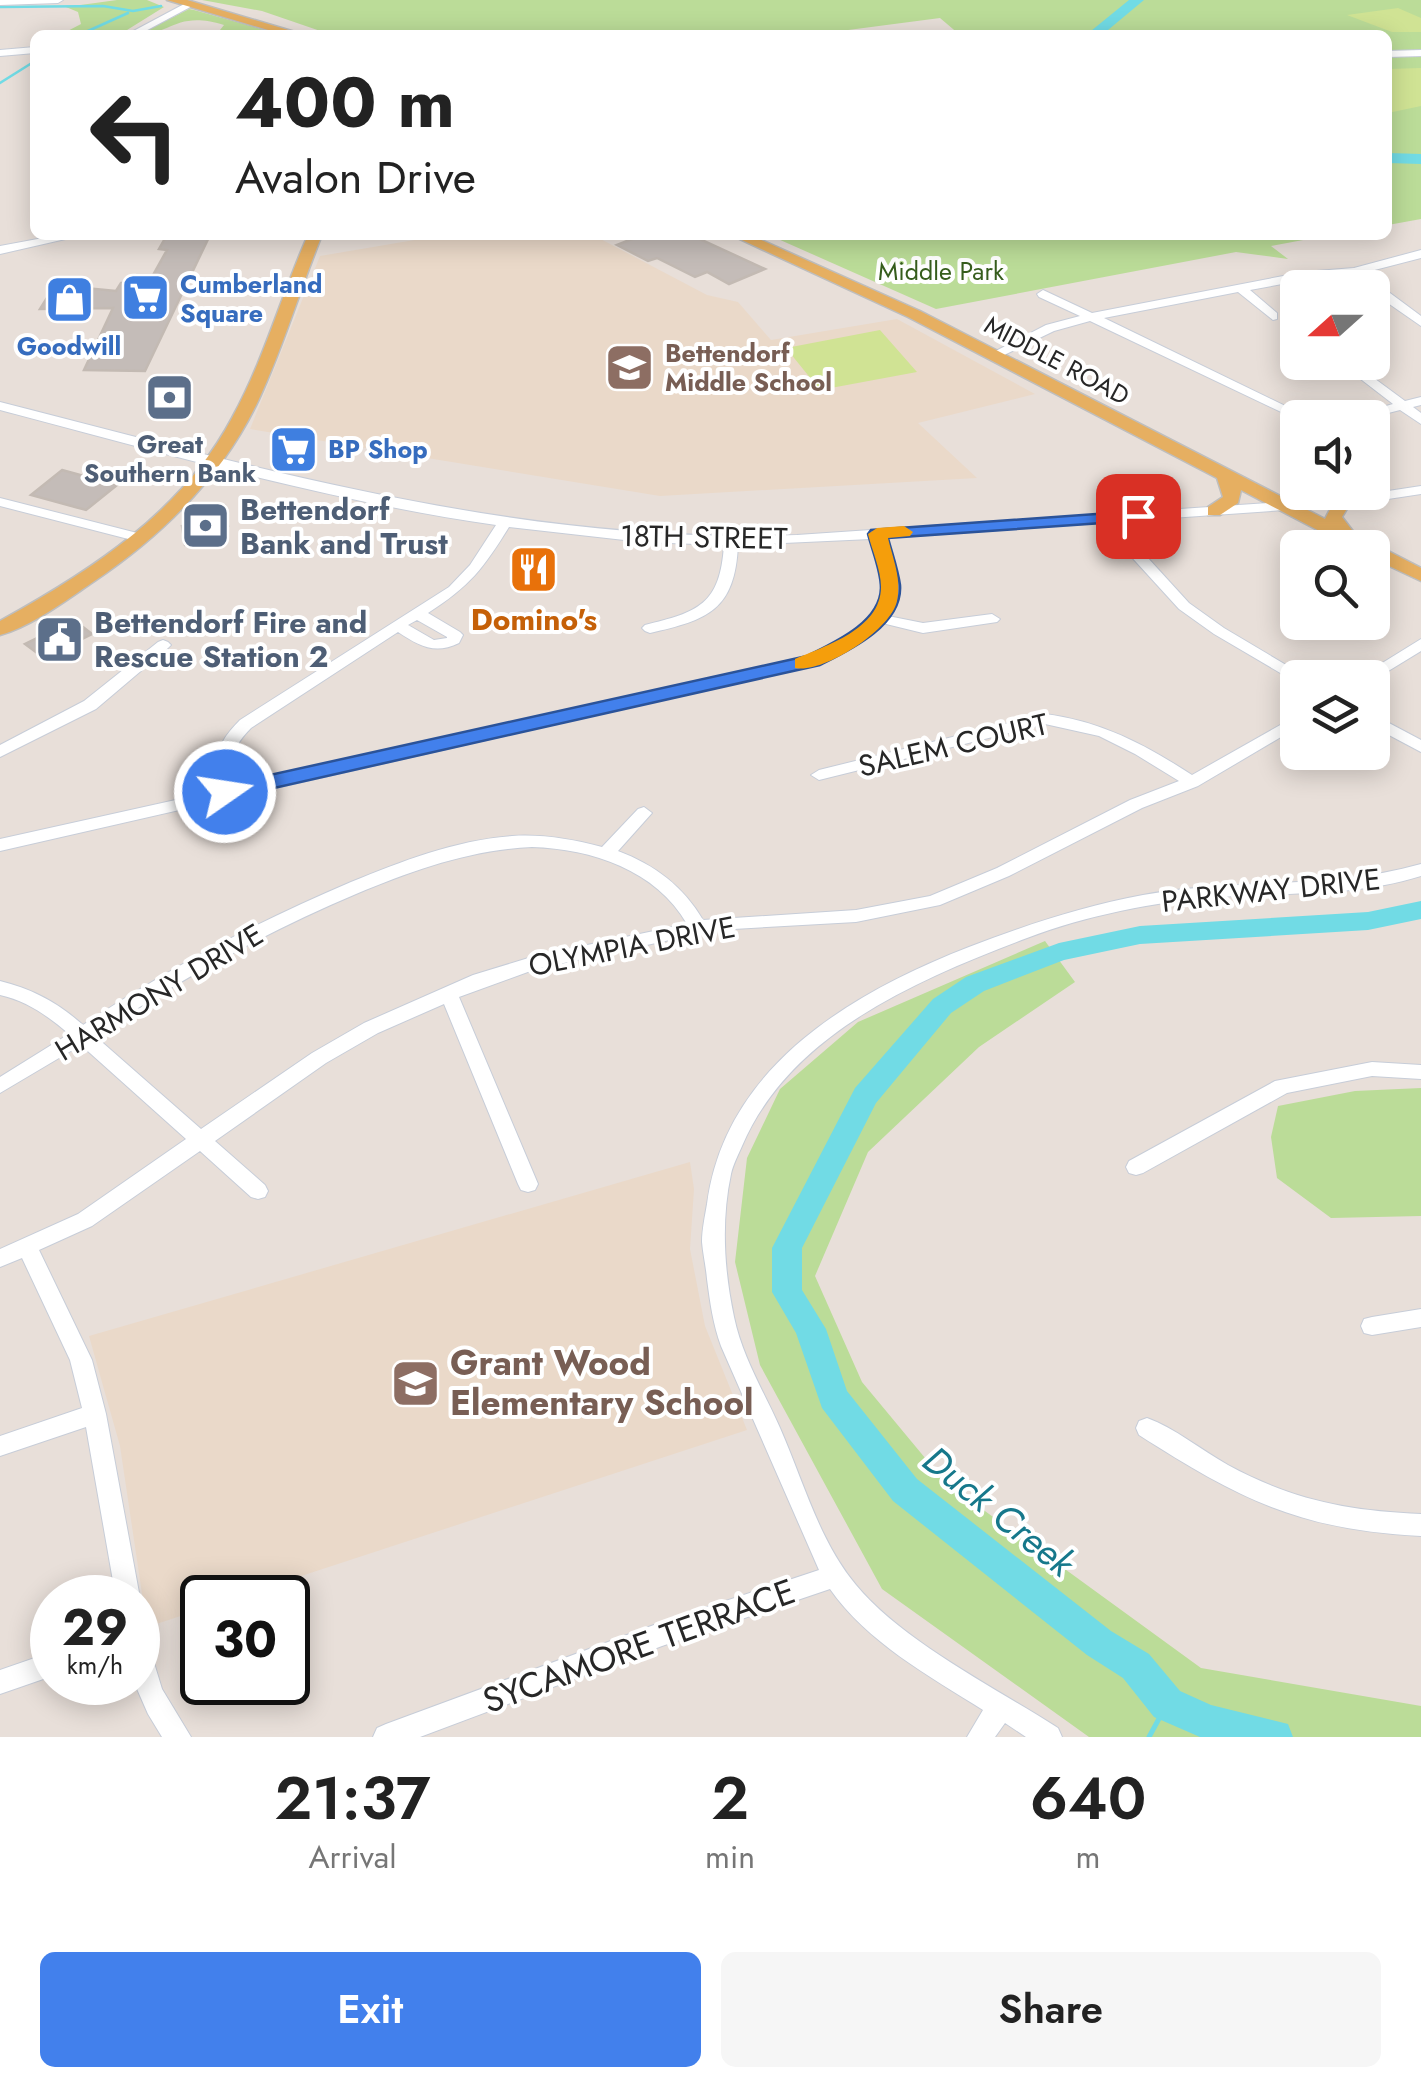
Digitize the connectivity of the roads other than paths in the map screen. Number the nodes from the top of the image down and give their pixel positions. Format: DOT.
graph roads {
  1 [pos="58,0"];
  2 [pos="173,0"];
  3 [pos="0,2"];
  4 [pos="189,4"];
  5 [pos="140,30"];
  6 [pos="281,30"];
  7 [pos="30,50"];
  8 [pos="0,53"];
  9 [pos="1421,53"];
  10 [pos="1392,54"];
  11 [pos="51,240"];
  12 [pos="313,240"];
  13 [pos="749,240"];
  14 [pos="0,250"];
  15 [pos="1421,254"];
  16 [pos="1361,270"];
  17 [pos="1280,281"];
  18 [pos="1241,289"];
  19 [pos="1043,294"];
  20 [pos="1390,299"];
  21 [pos="1090,316"];
  22 [pos="1273,316"];
  23 [pos="1421,322"];
  24 [pos="994,355"];
  25 [pos="1371,380"];
  26 [pos="1421,401"];
  27 [pos="0,406"];
  28 [pos="1402,406"];
  29 [pos="1280,407"];
  30 [pos="1390,409"];
  31 [pos="1421,420"];
  32 [pos="213,462"];
  33 [pos="1225,475"];
  34 [pos="1421,490"];
  35 [pos="1390,495"];
  36 [pos="0,502"];
  37 [pos="1280,503"];
  38 [pos="1280,506"];
  39 [pos="1294,510"];
  40 [pos="1214,512"];
  41 [pos="506,521"];
  42 [pos="1332,530"];
  43 [pos="877,534"];
  44 [pos="140,538"];
  45 [pos="731,542"];
  46 [pos="1132,549"];
  47 [pos="1390,559"];
  48 [pos="1421,574"];
  49 [pos="418,614"];
  50 [pos="879,618"];
  51 [pos="992,619"];
  52 [pos="399,626"];
  53 [pos="650,628"];
  54 [pos="0,629"];
  55 [pos="1421,644"];
  56 [pos="163,645"];
  57 [pos="1390,663"];
  58 [pos="1280,666"];
  59 [pos="1390,729"];
  60 [pos="1280,731"];
  61 [pos="1421,747"];
  62 [pos="0,752"];
  63 [pos="819,776"];
  64 [pos="1192,782"];
  65 [pos="225,792"];
  66 [pos="644,813"];
  67 [pos="0,845"];
  68 [pos="606,853"];
  69 [pos="1421,870"];
  70 [pos="698,928"];
  71 [pos="0,988"];
  72 [pos="449,994"];
  73 [pos="86,1036"];
  74 [pos="1421,1072"];
  75 [pos="0,1086"];
  76 [pos="203,1141"];
  77 [pos="1136,1167"];
  78 [pos="528,1184"];
  79 [pos="258,1191"];
  80 [pos="27,1246"];
  81 [pos="0,1258"];
  82 [pos="1421,1318"];
  83 [pos="1372,1326"];
  84 [pos="95,1414"];
  85 [pos="1147,1428"];
  86 [pos="0,1446"];
  87 [pos="1421,1525"];
  88 [pos="124,1575"];
  89 [pos="836,1576"];
  90 [pos="30,1672"];
  91 [pos="0,1682"];
  92 [pos="154,1705"];
  93 [pos="1002,1705"];
  94 [pos="178,1737"];
  95 [pos="386,1737"];
  96 [pos="980,1737"];
  97 [pos="1049,1737"];
  1 -- 3 [label="street"];
  2 -- 4 [label="main road"];
  4 -- 5 [label="street"];
  4 -- 6 [label="main road"];
  7 -- 8 [label="street"];
  9 -- 10 [label="street"];
  11 -- 14 [label="street"];
  12 -- 32 [label="main road"];
  13 -- 24 [label="main road, MIDDLE ROAD"];
  15 -- 16 [label="street"];
  17 -- 18 [label="street"];
  18 -- 21 [label="street"];
  18 -- 22 [label="street"];
  19 -- 21 [label="street"];
  20 -- 23 [label="street"];
  21 -- 24 [label="street"];
  21 -- 29 [label="street"];
  24 -- 33 [label="main road, MIDDLE ROAD"];
  25 -- 28 [label="street"];
  26 -- 28 [label="street"];
  27 -- 32 [label="street, 18TH STREET"];
  28 -- 30 [label="street"];
  28 -- 31 [label="street"];
  32 -- 41 [label="street, 18TH STREET"];
  32 -- 44 [label="main road"];
  33 -- 37 [label="main road, MIDDLE ROAD"];
  33 -- 40 [label="main road"];
  34 -- 35 [label="street, 18TH STREET"];
  36 -- 44 [label="street"];
  38 -- 40 [label="street, 18TH STREET"];
  39 -- 42 [label="main road, MIDDLE ROAD"];
  40 -- 43 [label="street, 18TH STREET"];
  41 -- 45 [label="street, 18TH STREET"];
  41 -- 49 [label="street"];
  43 -- 45 [label="street, 18TH STREET"];
  43 -- 50 [label="street"];
  44 -- 54 [label="main road"];
  45 -- 53 [label="street"];
  46 -- 58 [label="street"];
  47 -- 48 [label="main road, MIDDLE ROAD"];
  49 -- 52 [label="street"];
  49 -- 52 [label="street"];
  50 -- 51 [label="street"];
  50 -- 65 [label="street"];
  52 -- 65 [label="street"];
  55 -- 57 [label="street"];
  56 -- 62 [label="street"];
  59 -- 61 [label="street"];
  60 -- 64 [label="street, OLYMPIA DRIVE"];
  63 -- 64 [label="street, SALEM COURT"];
  64 -- 70 [label="street, OLYMPIA DRIVE"];
  65 -- 67 [label="street"];
  66 -- 68 [label="street"];
  68 -- 70 [label="street, HARMONY DRIVE"];
  68 -- 73 [label="street, HARMONY DRIVE"];
  69 -- 89 [label="street, PARKWAY DRIVE"];
  70 -- 72 [label="street, OLYMPIA DRIVE"];
  71 -- 73 [label="street"];
  72 -- 76 [label="street, OLYMPIA DRIVE"];
  72 -- 78 [label="street"];
  73 -- 75 [label="street, HARMONY DRIVE"];
  73 -- 76 [label="street"];
  74 -- 77 [label="street"];
  76 -- 79 [label="street"];
  76 -- 80 [label="street, OLYMPIA DRIVE"];
  80 -- 81 [label="street, OLYMPIA DRIVE"];
  80 -- 84 [label="street"];
  82 -- 83 [label="street"];
  84 -- 86 [label="street"];
  84 -- 88 [label="street"];
  85 -- 87 [label="street"];
  89 -- 93 [label="street, PARKWAY DRIVE"];
  89 -- 95 [label="street, SYCAMORE TERRACE"];
  90 -- 91 [label="street"];
  92 -- 94 [label="street"];
  93 -- 96 [label="street"];
  93 -- 97 [label="street, PARKWAY DRIVE"];
}
